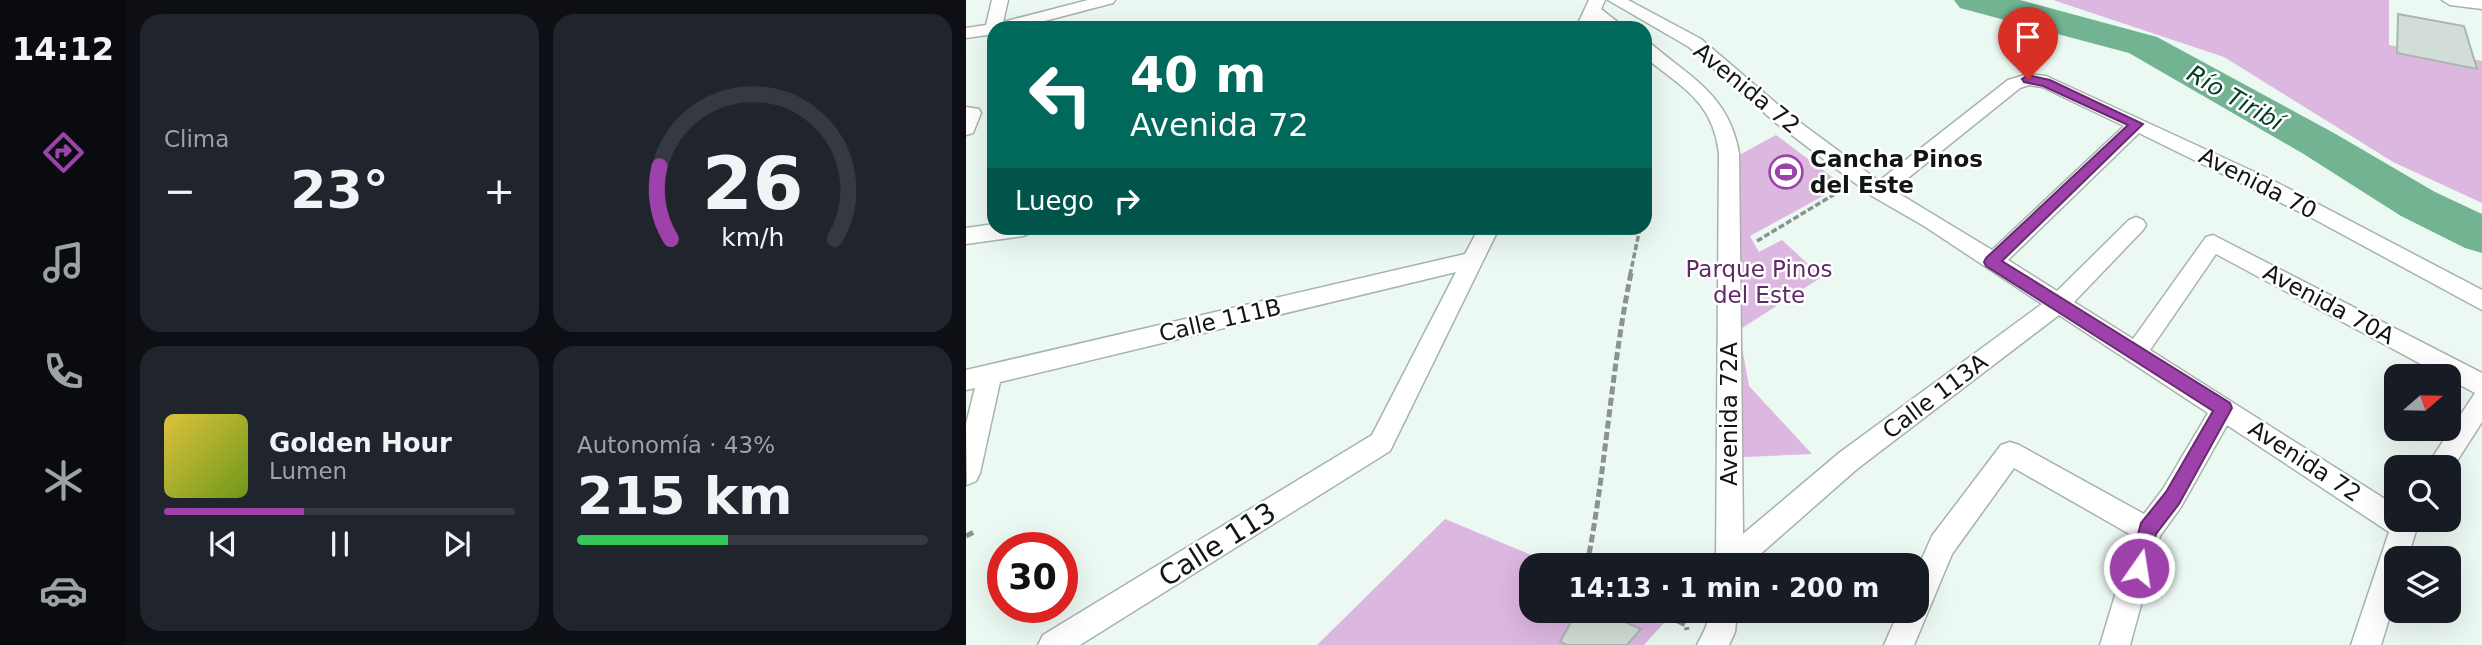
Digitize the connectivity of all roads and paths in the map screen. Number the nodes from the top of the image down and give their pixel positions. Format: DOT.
graph roads {
  1 [pos="1000,0"];
  2 [pos="1107,0"];
  3 [pos="1616,0"];
  4 [pos="2450,0"];
  5 [pos="2482,4"];
  6 [pos="1595,5"];
  7 [pos="996,21"];
  8 [pos="1026,21"];
  9 [pos="1587,21"];
  10 [pos="1610,21"];
  11 [pos="987,30"];
  12 [pos="966,33"];
  13 [pos="1652,54"];
  14 [pos="2137,124"];
  15 [pos="1871,184"];
  16 [pos="2137,225"];
  17 [pos="987,233"];
  18 [pos="1486,235"];
  19 [pos="1639,235"];
  20 [pos="966,236"];
  21 [pos="1757,241"];
  22 [pos="1474,260"];
  23 [pos="1992,262"];
  24 [pos="2482,301"];
  25 [pos="2059,303"];
  26 [pos="2135,354"];
  27 [pos="978,377"];
  28 [pos="2482,385"];
  29 [pos="2482,401"];
  30 [pos="2224,408"];
  31 [pos="2447,455"];
  32 [pos="967,473"];
  33 [pos="2384,509"];
  34 [pos="2148,530"];
  35 [pos="974,532"];
  36 [pos="2401,532"];
  37 [pos="966,536"];
  38 [pos="1589,553"];
  39 [pos="1730,553"];
  40 [pos="1743,553"];
  41 [pos="1929,575"];
  42 [pos="1682,623"];
  43 [pos="1721,623"];
  44 [pos="1909,623"];
  45 [pos="1682,638"];
  46 [pos="1054,645"];
  47 [pos="1712,645"];
  48 [pos="1899,645"];
  49 [pos="2115,645"];
  50 [pos="2366,645"];
  1 -- 7 [label="street"];
  2 -- 8 [label="street"];
  3 -- 15 [label="street, Avenida 72"];
  4 -- 5 [label="street"];
  6 -- 9 [label="street"];
  6 -- 10 [label="street"];
  11 -- 12 [label="street"];
  13 -- 39 [label="street, Avenida 72A"];
  14 -- 15 [label="street, Avenida 70"];
  14 -- 23 [label="street"];
  14 -- 24 [label="street, Avenida 70"];
  15 -- 21 [label="path"];
  15 -- 23 [label="street, Avenida 72"];
  16 -- 25 [label="street, Calle 113A"];
  17 -- 20 [label="street"];
  18 -- 22 [label="street"];
  19 -- 38 [label="path"];
  22 -- 27 [label="street, Calle 111B"];
  22 -- 46 [label="street, Calle 113"];
  23 -- 25 [label="street, Avenida 72"];
  25 -- 26 [label="street, Avenida 72"];
  25 -- 40 [label="street, Calle 113A"];
  26 -- 28 [label="street, Avenida 70A"];
  26 -- 30 [label="street, Avenida 72"];
  27 -- 32 [label="street"];
  29 -- 31 [label="street"];
  30 -- 33 [label="street, Avenida 72"];
  30 -- 34 [label="street"];
  34 -- 41 [label="street"];
  34 -- 49 [label="street"];
  35 -- 37 [label="path"];
  36 -- 50 [label="street"];
  42 -- 45 [label="path"];
  43 -- 47 [label="street"];
  44 -- 48 [label="street"];
}
